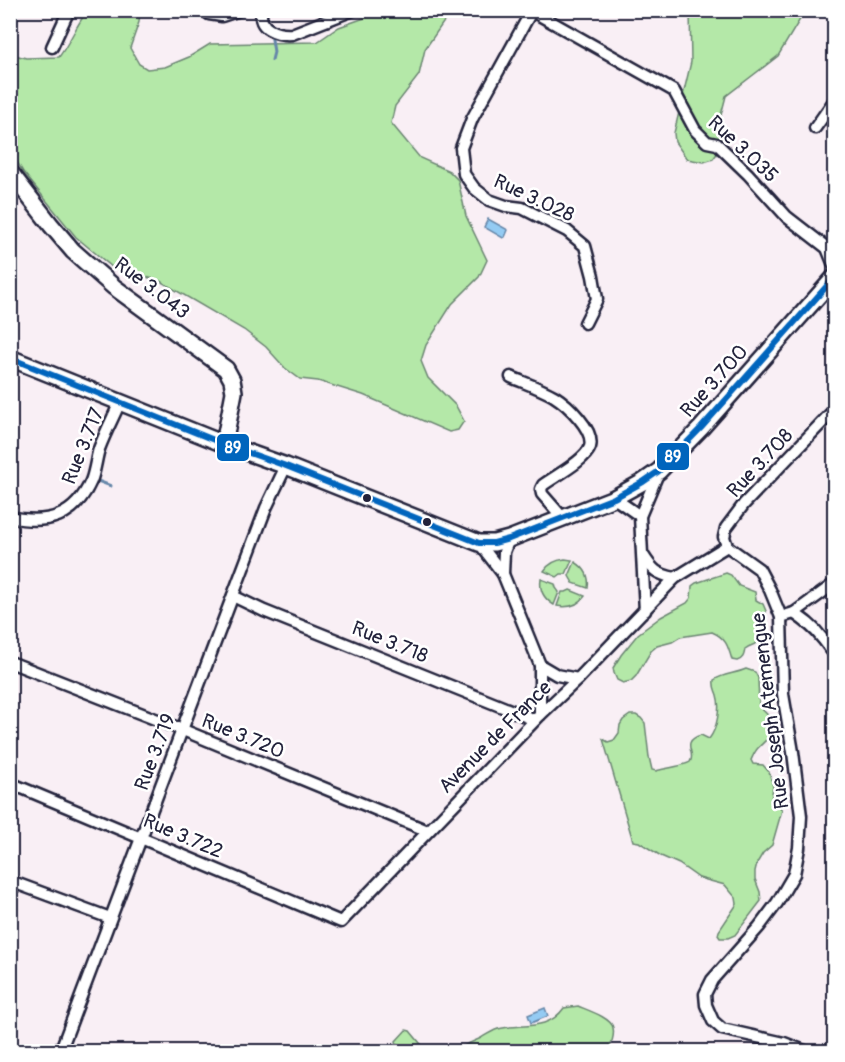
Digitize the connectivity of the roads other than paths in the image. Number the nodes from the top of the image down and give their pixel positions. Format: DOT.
graph roads {
  1 [pos="69,10"];
  2 [pos="205,10"];
  3 [pos="240,10"];
  4 [pos="262,10"];
  5 [pos="353,10"];
  6 [pos="532,11"];
  7 [pos="52,47"];
  8 [pos="834,101"];
  9 [pos="815,128"];
  10 [pos="10,172"];
  11 [pos="834,265"];
  12 [pos="834,278"];
  13 [pos="585,323"];
  14 [pos="10,358"];
  15 [pos="511,377"];
  16 [pos="120,402"];
  17 [pos="834,410"];
  18 [pos="224,444"];
  19 [pos="286,466"];
  20 [pos="659,471"];
  21 [pos="614,498"];
  22 [pos="640,516"];
  23 [pos="10,517"];
  24 [pos="563,518"];
  25 [pos="509,539"];
  26 [pos="479,543"];
  27 [pos="727,546"];
  28 [pos="642,553"];
  29 [pos="503,574"];
  30 [pos="675,578"];
  31 [pos="834,584"];
  32 [pos="233,596"];
  33 [pos="645,611"];
  34 [pos="794,613"];
  35 [pos="781,617"];
  36 [pos="834,653"];
  37 [pos="10,662"];
  38 [pos="540,665"];
  39 [pos="578,679"];
  40 [pos="537,718"];
  41 [pos="183,730"];
  42 [pos="10,783"];
  43 [pos="428,831"];
  44 [pos="141,838"];
  45 [pos="10,881"];
  46 [pos="110,918"];
  47 [pos="341,922"];
  48 [pos="60,1052"];
  49 [pos="807,1052"];
  1 -- 7 [label="street"];
  2 -- 3 [label="street"];
  4 -- 5 [label="street"];
  6 -- 11 [label="street, Rue 3.035"];
  6 -- 13 [label="street, Rue 3.028"];
  8 -- 9 [label="street"];
  10 -- 18 [label="main road, Rue 3.043"];
  12 -- 20 [label="main road, Rue 3.700"];
  14 -- 16 [label="main road"];
  15 -- 24 [label="street"];
  16 -- 18 [label="main road"];
  16 -- 23 [label="street, Rue 3.717"];
  17 -- 27 [label="street, Rue 3.708"];
  18 -- 19 [label="main road"];
  19 -- 26 [label="main road"];
  19 -- 32 [label="street, Rue 3.719"];
  20 -- 21 [label="main road, Rue 3.700"];
  20 -- 22 [label="street"];
  21 -- 22 [label="street"];
  21 -- 24 [label="main road"];
  22 -- 28 [label="street"];
  24 -- 25 [label="main road"];
  25 -- 26 [label="main road"];
  25 -- 29 [label="street"];
  26 -- 29 [label="street"];
  27 -- 30 [label="street"];
  27 -- 35 [label="street, Rue Joseph Atemengue"];
  28 -- 30 [label="street"];
  28 -- 33 [label="street"];
  29 -- 38 [label="street"];
  30 -- 33 [label="street, Avenue de France"];
  31 -- 34 [label="street"];
  32 -- 40 [label="street, Rue 3.718"];
  32 -- 41 [label="street, Rue 3.719"];
  33 -- 39 [label="street, Avenue de France"];
  34 -- 35 [label="street"];
  34 -- 36 [label="street"];
  35 -- 49 [label="street, Rue Joseph Atemengue"];
  37 -- 41 [label="street, Rue 3.720"];
  38 -- 39 [label="street"];
  38 -- 40 [label="street"];
  39 -- 40 [label="street, Avenue de France"];
  40 -- 43 [label="street, Avenue de France"];
  41 -- 43 [label="street, Rue 3.720"];
  41 -- 44 [label="street, Rue 3.719"];
  42 -- 44 [label="street, Rue 3.722"];
  43 -- 47 [label="street, Avenue de France"];
  44 -- 46 [label="street, Rue 3.719"];
  44 -- 47 [label="street, Rue 3.722"];
  45 -- 46 [label="street"];
  46 -- 48 [label="street, Rue 3.719"];
}
